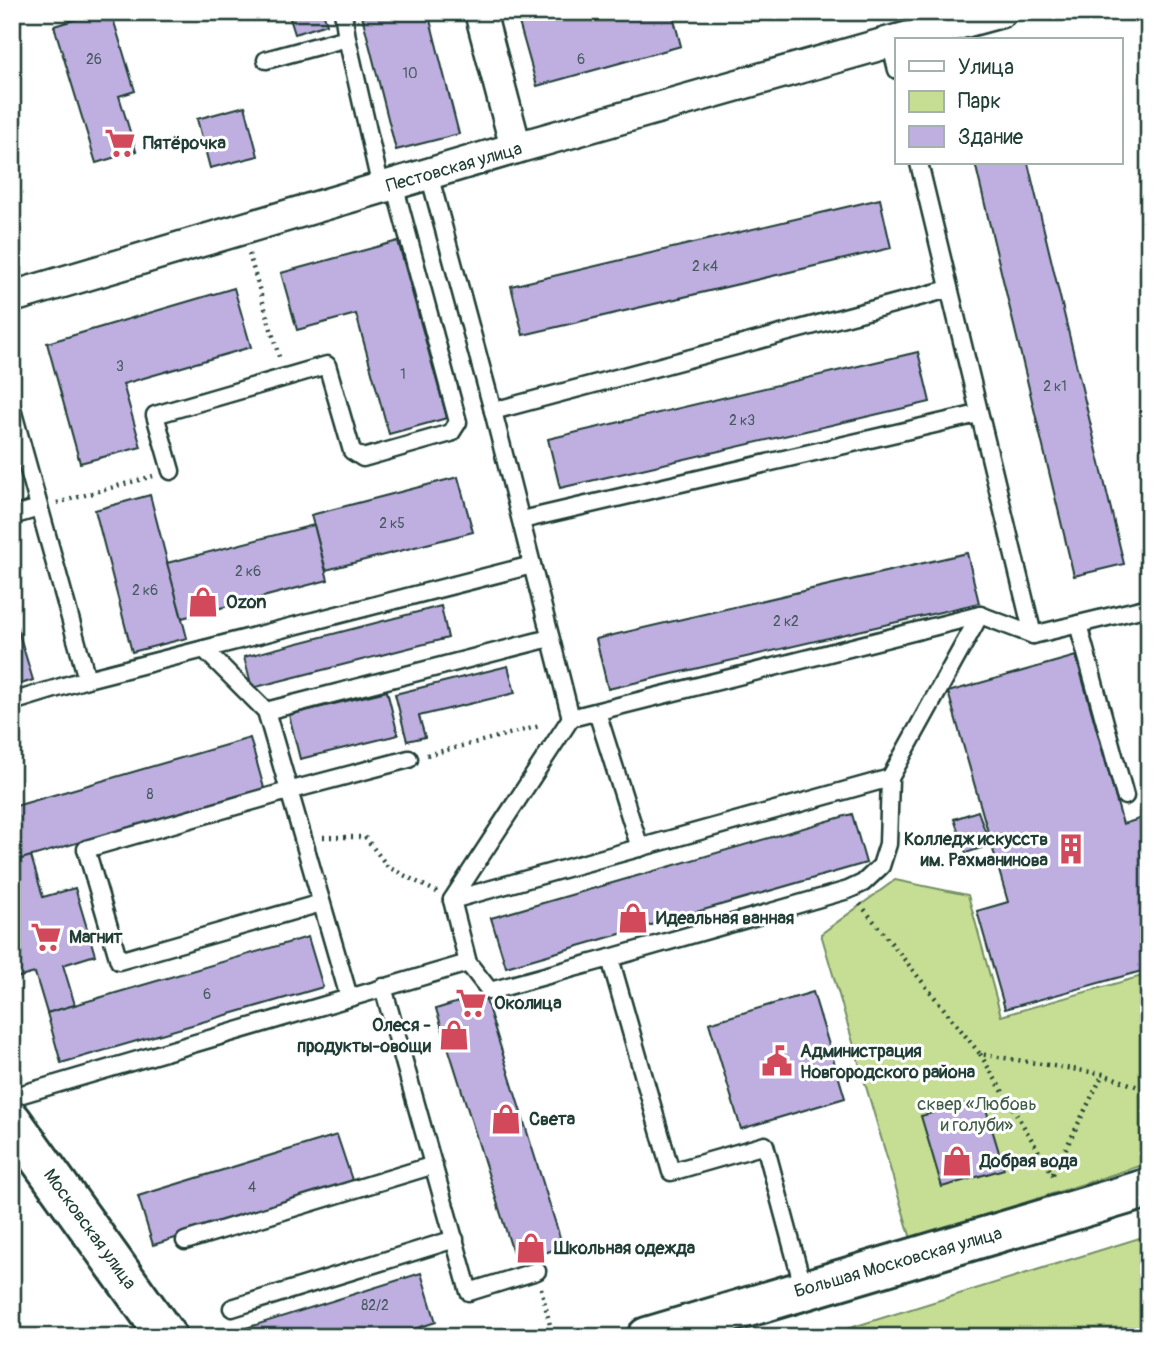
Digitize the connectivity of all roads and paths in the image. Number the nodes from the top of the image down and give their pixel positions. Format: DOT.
graph roads {
  1 [pos="343,12"];
  2 [pos="480,12"];
  3 [pos="1001,12"];
  4 [pos="347,38"];
  5 [pos="924,38"];
  6 [pos="895,48"];
  7 [pos="266,60"];
  8 [pos="516,148"];
  9 [pos="919,164"];
  10 [pos="429,174"];
  11 [pos="388,186"];
  12 [pos="242,229"];
  13 [pos="948,289"];
  14 [pos="12,297"];
  15 [pos="285,378"];
  16 [pos="12,409"];
  17 [pos="494,411"];
  18 [pos="978,414"];
  19 [pos="171,471"];
  20 [pos="40,508"];
  21 [pos="12,516"];
  22 [pos="522,520"];
  23 [pos="531,565"];
  24 [pos="1149,607"];
  25 [pos="980,615"];
  26 [pos="1077,624"];
  27 [pos="1032,635"];
  28 [pos="551,638"];
  29 [pos="204,649"];
  30 [pos="86,679"];
  31 [pos="12,702"];
  32 [pos="266,711"];
  33 [pos="597,712"];
  34 [pos="571,718"];
  35 [pos="409,760"];
  36 [pos="890,778"];
  37 [pos="288,791"];
  38 [pos="1125,796"];
  39 [pos="301,837"];
  40 [pos="640,848"];
  41 [pos="848,890"];
  42 [pos="452,900"];
  43 [pos="321,903"];
  44 [pos="610,958"];
  45 [pos="468,962"];
  46 [pos="383,987"];
  47 [pos="349,997"];
  48 [pos="980,1054"];
  49 [pos="1103,1074"];
  50 [pos="1149,1091"];
  51 [pos="12,1097"];
  52 [pos="12,1121"];
  53 [pos="434,1165"];
  54 [pos="1149,1188"];
  55 [pos="455,1239"];
  56 [pos="185,1241"];
  57 [pos="537,1271"];
  58 [pos="803,1290"];
  59 [pos="232,1308"];
  60 [pos="550,1325"];
  61 [pos="167,1337"];
  62 [pos="647,1337"];
  1 -- 4 [label="lane"];
  2 -- 8 [label="street"];
  3 -- 5 [label="street, Пестовская улица"];
  4 -- 7 [label="lane"];
  4 -- 11 [label="lane"];
  6 -- 8 [label="street, Пестовская улица"];
  8 -- 10 [label="street, Пестовская улица"];
  9 -- 13 [label="lane"];
  10 -- 11 [label="street, Пестовская улица"];
  10 -- 17 [label="lane"];
  11 -- 12 [label="street, Пестовская улица"];
  11 -- 15 [label="lane"];
  12 -- 14 [label="street, Пестовская улица"];
  12 -- 15 [label="path"];
  13 -- 17 [label="lane"];
  13 -- 18 [label="lane"];
  15 -- 19 [label="lane"];
  16 -- 20 [label="lane"];
  17 -- 22 [label="lane"];
  18 -- 22 [label="lane"];
  18 -- 27 [label="lane"];
  19 -- 20 [label="path"];
  20 -- 21 [label="lane"];
  20 -- 30 [label="lane"];
  22 -- 23 [label="lane"];
  23 -- 28 [label="lane"];
  23 -- 29 [label="lane"];
  24 -- 26 [label="lane"];
  25 -- 27 [label="lane"];
  25 -- 33 [label="lane"];
  25 -- 36 [label="lane"];
  26 -- 27 [label="lane"];
  26 -- 38 [label="lane"];
  28 -- 32 [label="lane"];
  28 -- 34 [label="lane"];
  29 -- 30 [label="lane"];
  29 -- 32 [label="lane"];
  30 -- 31 [label="lane"];
  32 -- 37 [label="lane"];
  33 -- 34 [label="lane"];
  33 -- 40 [label="lane"];
  34 -- 35 [label="path"];
  34 -- 42 [label="lane"];
  35 -- 37 [label="lane"];
  36 -- 40 [label="lane"];
  36 -- 41 [label="lane"];
  37 -- 39 [label="lane"];
  37 -- 43 [label="lane"];
  39 -- 42 [label="path"];
  39 -- 43 [label="lane"];
  40 -- 42 [label="lane"];
  41 -- 44 [label="lane"];
  41 -- 48 [label="path"];
  42 -- 45 [label="lane"];
  43 -- 47 [label="lane"];
  44 -- 45 [label="lane"];
  44 -- 58 [label="lane"];
  45 -- 46 [label="lane"];
  46 -- 47 [label="lane"];
  46 -- 53 [label="lane"];
  47 -- 51 [label="lane"];
  48 -- 49 [label="path"];
  48 -- 49 [label="path"];
  49 -- 50 [label="path"];
  52 -- 61 [label="main road, Московская улица"];
  53 -- 55 [label="lane"];
  53 -- 56 [label="lane"];
  54 -- 58 [label="main road, Большая Московская улица"];
  55 -- 57 [label="lane"];
  55 -- 59 [label="lane"];
  57 -- 60 [label="path"];
  58 -- 62 [label="main road, Большая Московская улица"];
}
